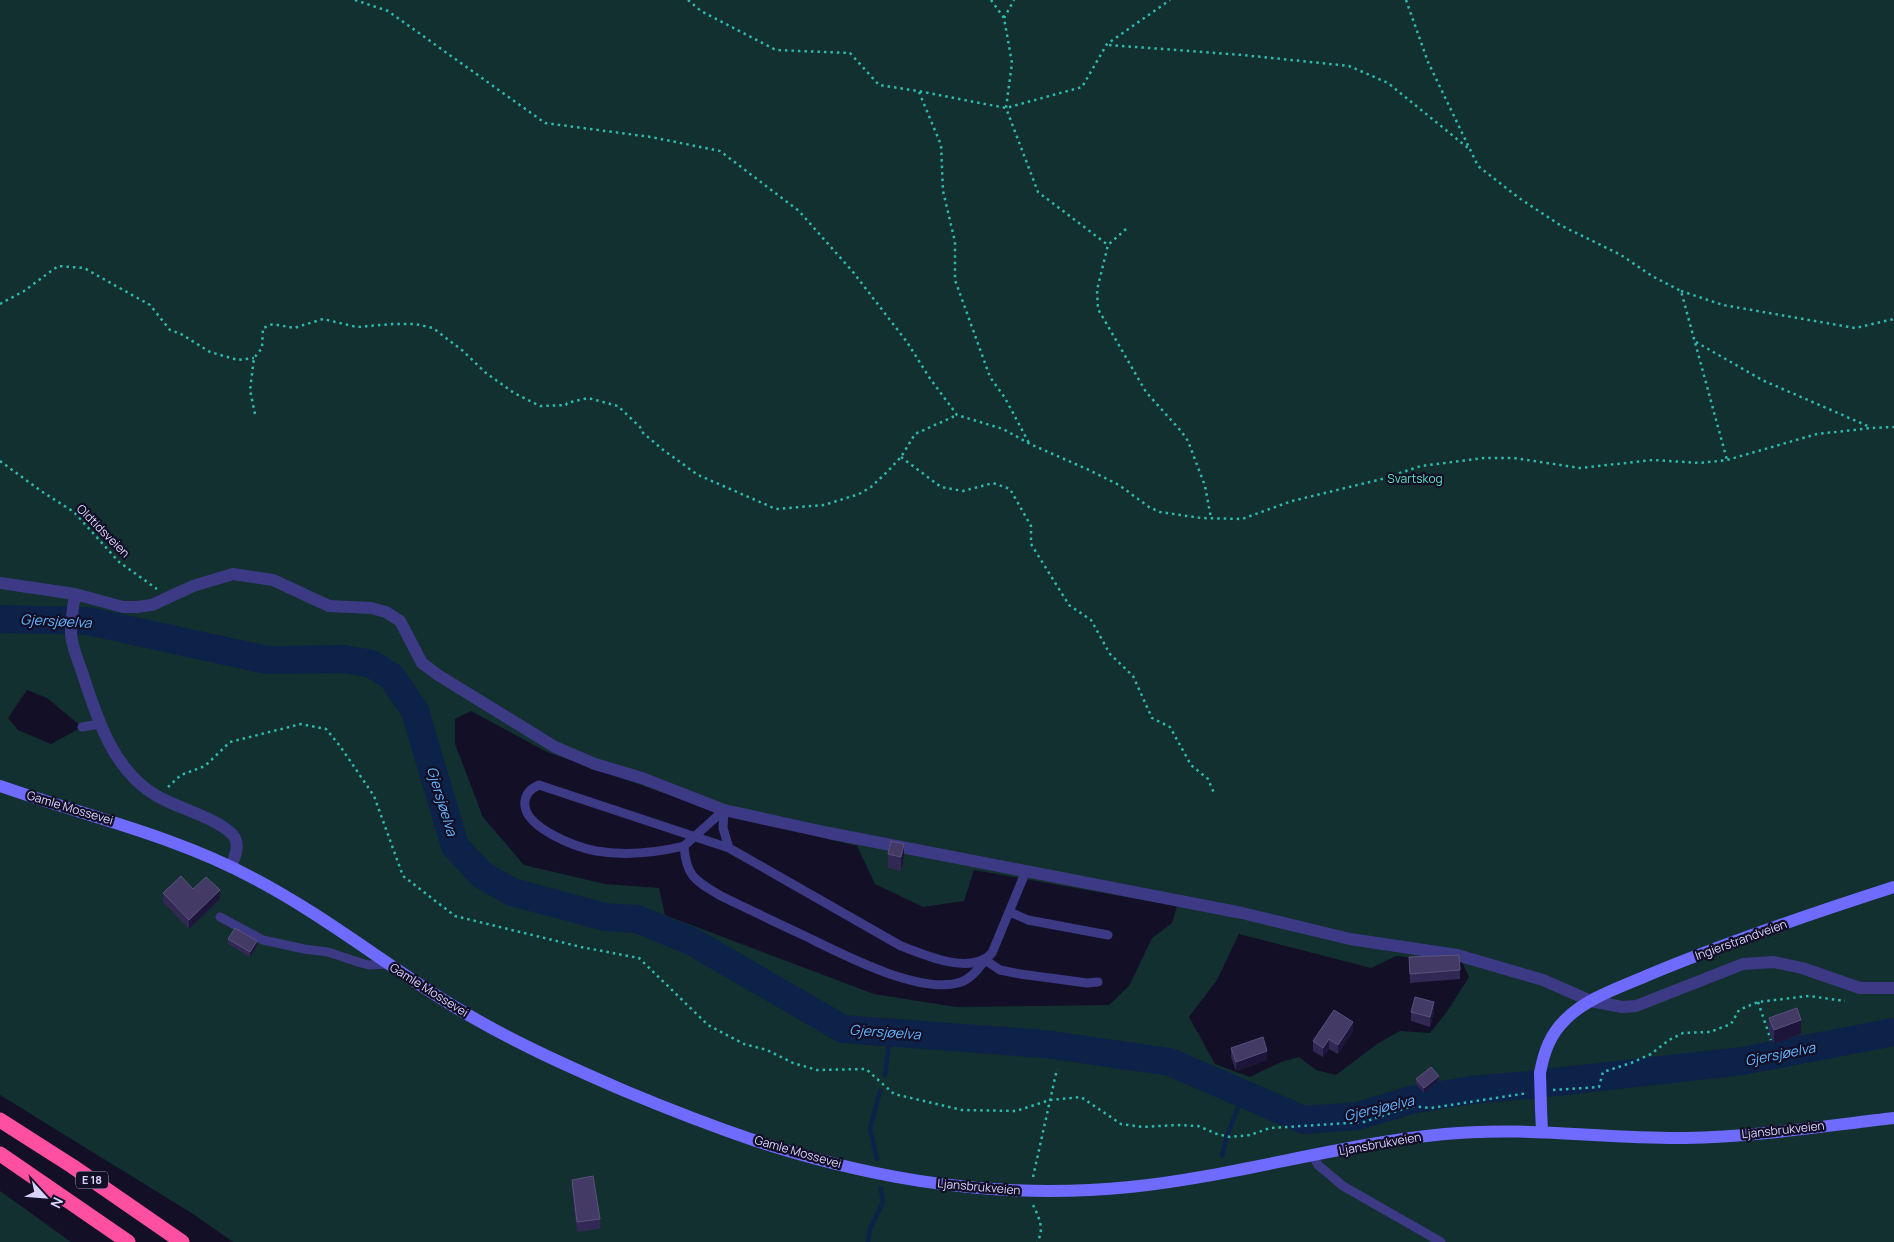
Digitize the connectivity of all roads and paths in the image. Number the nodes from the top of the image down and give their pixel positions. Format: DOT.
graph roads {
  1 [pos="355,0"];
  2 [pos="688,0"];
  3 [pos="991,0"];
  4 [pos="1014,0"];
  5 [pos="1170,0"];
  6 [pos="1406,0"];
  7 [pos="1004,18"];
  8 [pos="1107,44"];
  9 [pos="918,91"];
  10 [pos="1006,108"];
  11 [pos="1469,149"];
  12 [pos="1126,229"];
  13 [pos="1108,245"];
  14 [pos="1682,291"];
  15 [pos="0,304"];
  16 [pos="1894,319"];
  17 [pos="1696,342"];
  18 [pos="254,358"];
  19 [pos="255,414"];
  20 [pos="957,415"];
  21 [pos="1894,427"];
  22 [pos="1872,428"];
  23 [pos="1030,444"];
  24 [pos="900,457"];
  25 [pos="1727,460"];
  26 [pos="0,461"];
  27 [pos="1211,518"];
  28 [pos="0,583"];
  29 [pos="75,594"];
  30 [pos="168,597"];
  31 [pos="99,724"];
  32 [pos="82,727"];
  33 [pos="0,786"];
  34 [pos="1214,793"];
  35 [pos="158,796"];
  36 [pos="724,810"];
  37 [pos="695,836"];
  38 [pos="684,846"];
  39 [pos="730,848"];
  40 [pos="231,867"];
  41 [pos="1026,871"];
  42 [pos="1894,887"];
  43 [pos="1010,912"];
  44 [pos="220,917"];
  45 [pos="1108,935"];
  46 [pos="985,960"];
  47 [pos="386,964"];
  48 [pos="1098,982"];
  49 [pos="1894,988"];
  50 [pos="1591,1001"];
  51 [pos="1844,1001"];
  52 [pos="1758,1002"];
  53 [pos="1771,1040"];
  54 [pos="1057,1069"];
  55 [pos="1600,1086"];
  56 [pos="1050,1100"];
  57 [pos="1452,1105"];
  58 [pos="1894,1118"];
  59 [pos="0,1120"];
  60 [pos="1542,1132"];
  61 [pos="0,1154"];
  62 [pos="1313,1156"];
  63 [pos="869,1171"];
  64 [pos="1030,1191"];
  65 [pos="128,1242"];
  66 [pos="182,1242"];
  67 [pos="1037,1242"];
  68 [pos="1440,1242"];
  1 -- 20 [label="path"];
  2 -- 9 [label="path"];
  3 -- 7 [label="path"];
  4 -- 7 [label="path"];
  5 -- 8 [label="path"];
  6 -- 11 [label="path"];
  7 -- 10 [label="path"];
  8 -- 10 [label="path"];
  8 -- 11 [label="path"];
  9 -- 10 [label="path"];
  9 -- 23 [label="path"];
  10 -- 13 [label="path"];
  11 -- 14 [label="path"];
  12 -- 13 [label="path"];
  13 -- 27 [label="path"];
  14 -- 16 [label="path"];
  14 -- 17 [label="path"];
  15 -- 18 [label="path"];
  17 -- 22 [label="path"];
  17 -- 25 [label="path"];
  18 -- 19 [label="path"];
  18 -- 24 [label="path"];
  20 -- 23 [label="path"];
  20 -- 24 [label="path"];
  21 -- 22 [label="path"];
  22 -- 25 [label="path"];
  23 -- 27 [label="path"];
  24 -- 34 [label="path"];
  25 -- 27 [label="path"];
  26 -- 30 [label="path, Oldtidsveien"];
  28 -- 29 [label="street"];
  29 -- 30 [label="street"];
  29 -- 31 [label="street"];
  30 -- 36 [label="street"];
  31 -- 32 [label="lane"];
  31 -- 35 [label="street"];
  33 -- 40 [label="main road, Gamle Mossevei"];
  35 -- 40 [label="street"];
  35 -- 56 [label="path"];
  36 -- 37 [label="lane"];
  36 -- 39 [label="lane"];
  36 -- 41 [label="street"];
  37 -- 38 [label="lane"];
  37 -- 38 [label="lane"];
  37 -- 39 [label="lane"];
  38 -- 46 [label="lane"];
  39 -- 46 [label="lane"];
  40 -- 47 [label="main road, Gamle Mossevei"];
  41 -- 43 [label="lane"];
  41 -- 50 [label="street"];
  42 -- 50 [label="main road, Ingierstrandveien"];
  43 -- 45 [label="lane"];
  43 -- 46 [label="lane"];
  44 -- 47 [label="lane"];
  46 -- 48 [label="lane"];
  47 -- 63 [label="main road, Gamle Mossevei"];
  49 -- 50 [label="street, Ingierstrandveien"];
  50 -- 60 [label="main road, Ingierstrandveien, bridge"];
  51 -- 52 [label="path"];
  52 -- 53 [label="path"];
  52 -- 55 [label="path"];
  54 -- 56 [label="path"];
  56 -- 57 [label="path"];
  56 -- 64 [label="path"];
  58 -- 60 [label="main road, Ljansbrukveien"];
  59 -- 66 [label="highway, E 18"];
  60 -- 62 [label="main road, Ljansbrukveien"];
  61 -- 65 [label="highway, E 18"];
  62 -- 64 [label="main road, Ljansbrukveien"];
  62 -- 68 [label="lane"];
  63 -- 64 [label="main road, Ljansbrukveien"];
  64 -- 67 [label="path"];
}
